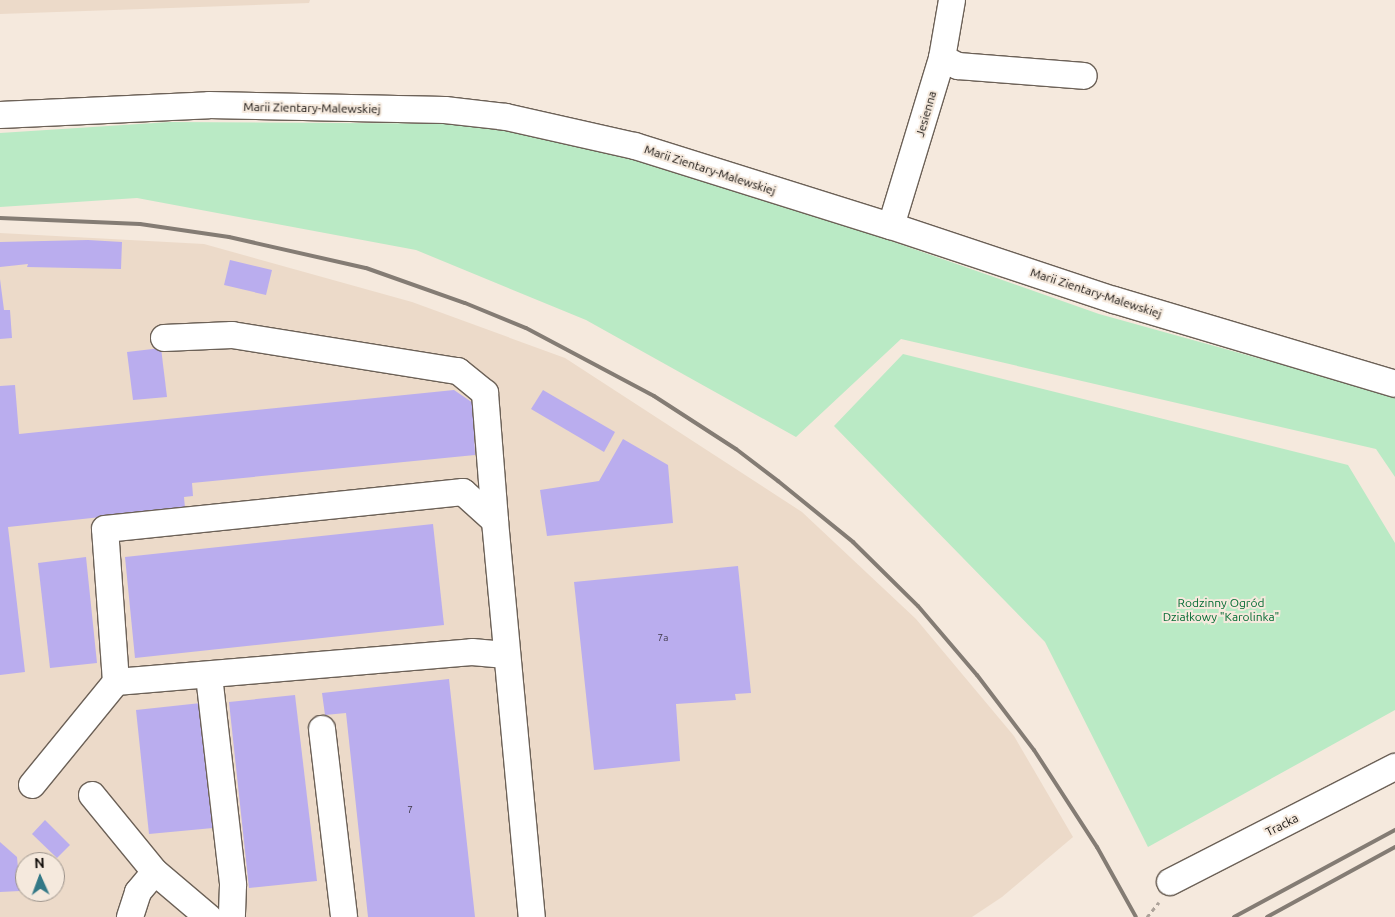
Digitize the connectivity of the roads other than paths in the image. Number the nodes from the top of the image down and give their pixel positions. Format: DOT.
graph roads {
  1 [pos="952,0"];
  2 [pos="942,58"];
  3 [pos="1084,76"];
  4 [pos="0,115"];
  5 [pos="891,226"];
  6 [pos="164,338"];
  7 [pos="1395,384"];
  8 [pos="495,521"];
  9 [pos="506,655"];
  10 [pos="209,676"];
  11 [pos="116,682"];
  12 [pos="322,729"];
  13 [pos="1395,767"];
  14 [pos="32,785"];
  15 [pos="92,795"];
  16 [pos="155,872"];
  17 [pos="1170,882"];
  18 [pos="130,917"];
  19 [pos="208,917"];
  20 [pos="232,917"];
  21 [pos="344,917"];
  22 [pos="532,917"];
  1 -- 2 [label="street, Jesienna"];
  2 -- 3 [label="street"];
  2 -- 5 [label="street, Jesienna"];
  4 -- 5 [label="street, Marii Zientary-Malewskiej"];
  5 -- 7 [label="street, Marii Zientary-Malewskiej"];
  6 -- 8 [label="street"];
  8 -- 9 [label="street"];
  8 -- 11 [label="street"];
  9 -- 10 [label="street"];
  9 -- 22 [label="street"];
  10 -- 11 [label="street"];
  10 -- 20 [label="street"];
  11 -- 14 [label="street"];
  12 -- 21 [label="street"];
  13 -- 17 [label="street, Tracka"];
  15 -- 16 [label="street"];
  16 -- 18 [label="street"];
  16 -- 19 [label="street"];
}
